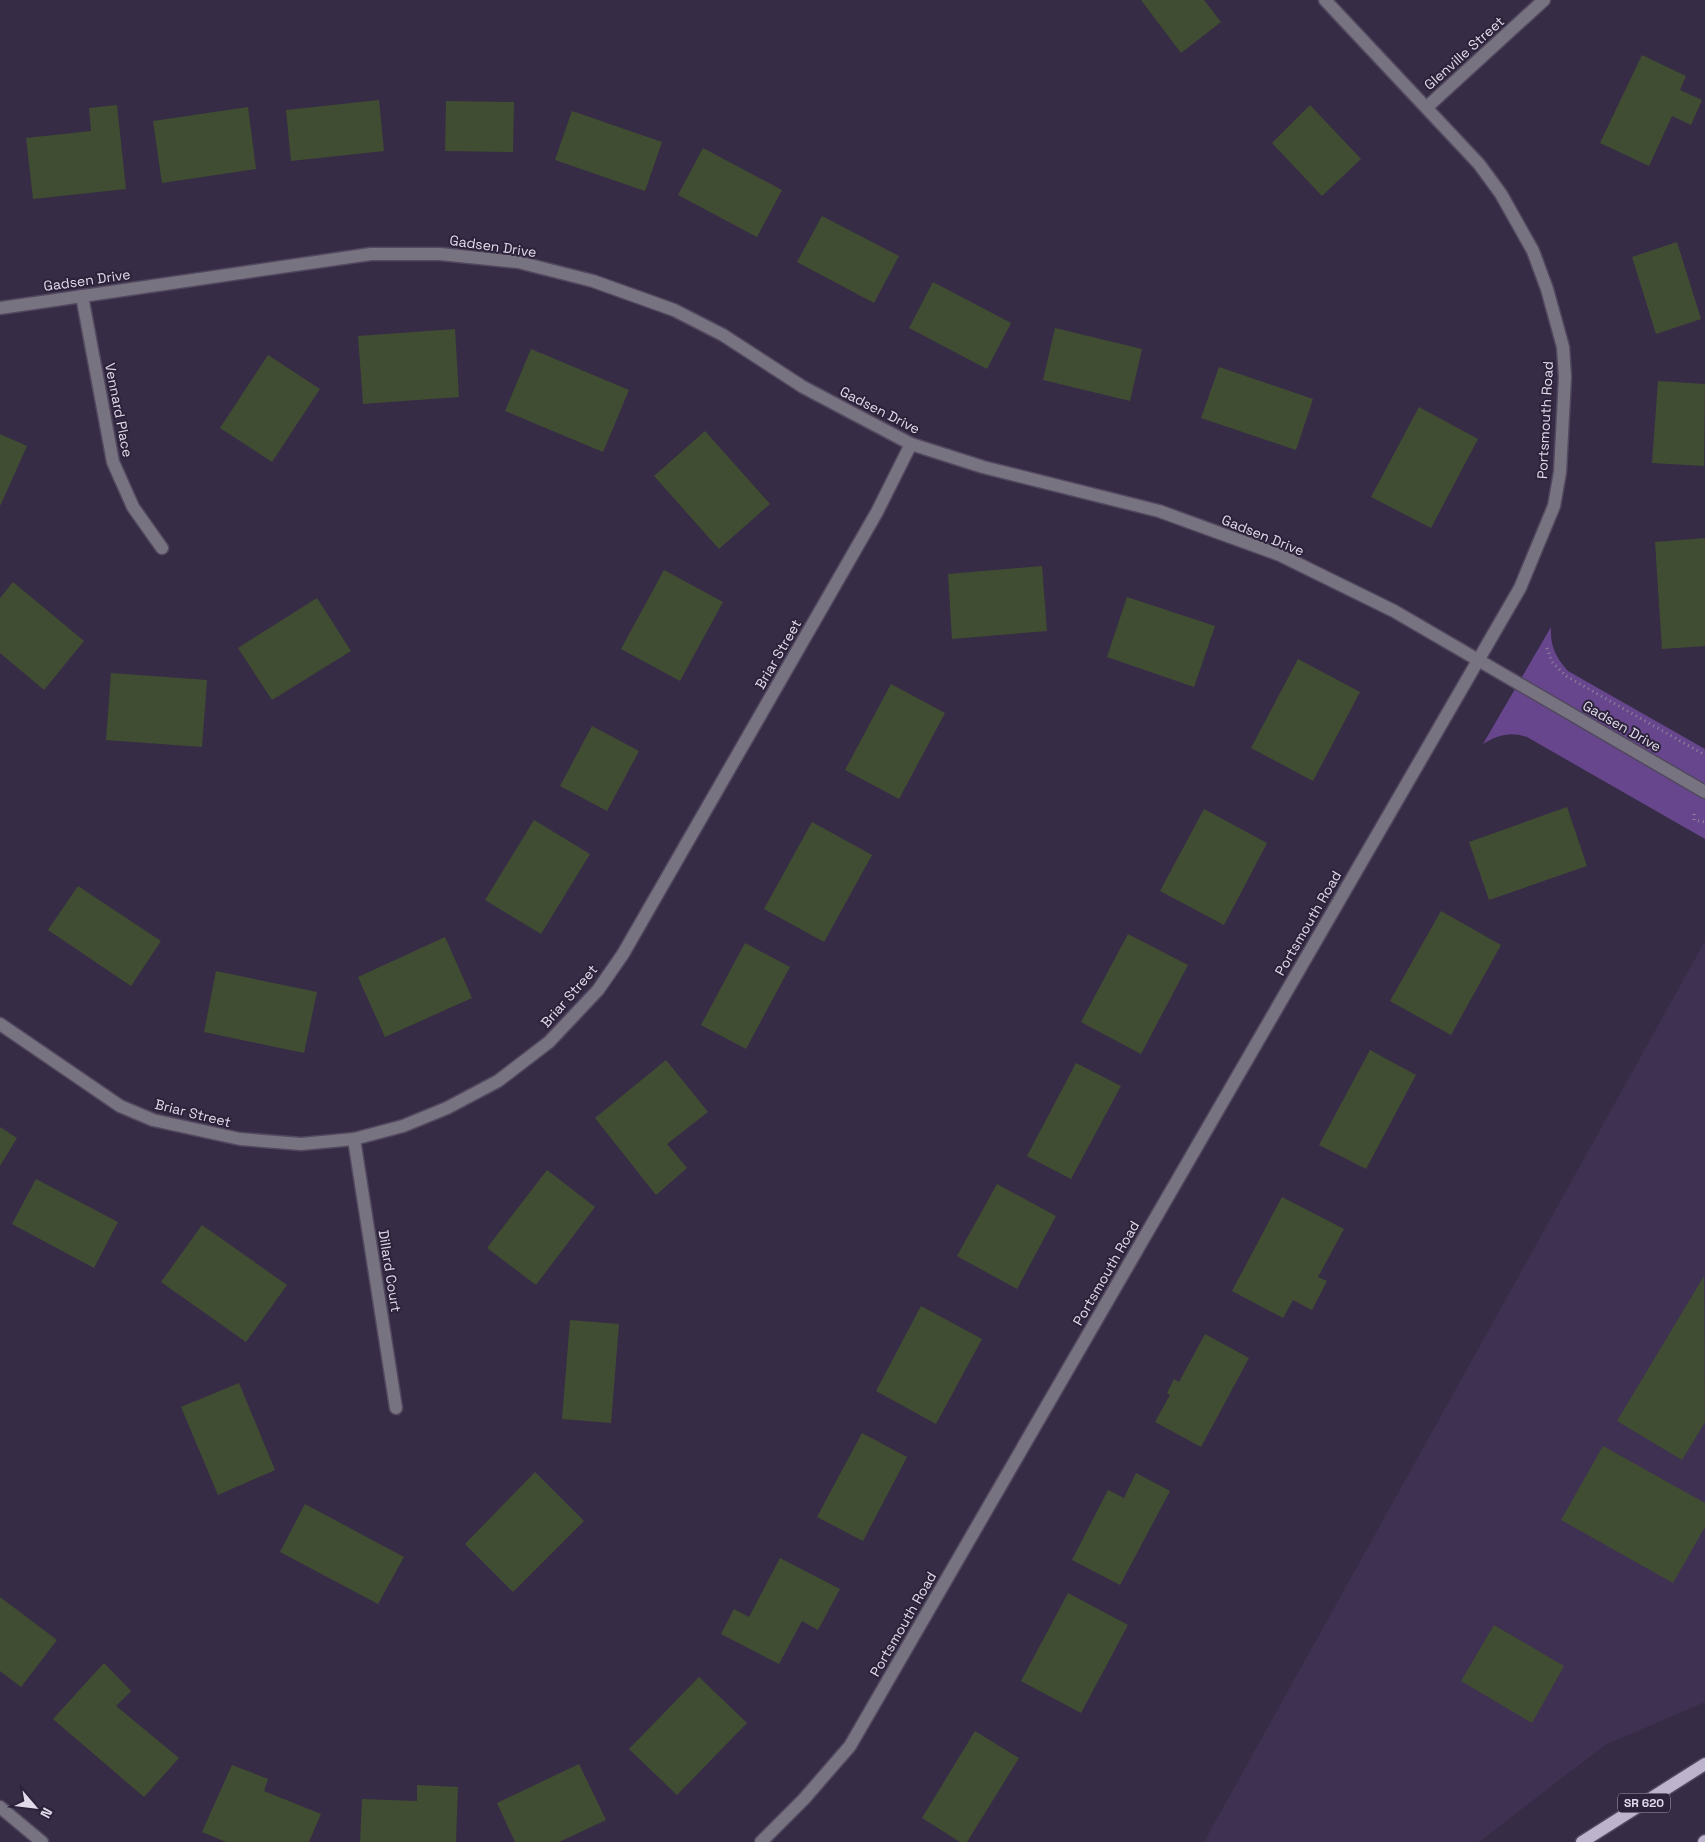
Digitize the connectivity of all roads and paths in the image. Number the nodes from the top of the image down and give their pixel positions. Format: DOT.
graph roads {
  1 [pos="1325,0"];
  2 [pos="1544,0"];
  3 [pos="1427,107"];
  4 [pos="82,296"];
  5 [pos="0,308"];
  6 [pos="911,444"];
  7 [pos="162,548"];
  8 [pos="1547,648"];
  9 [pos="1478,659"];
  10 [pos="1705,755"];
  11 [pos="1705,792"];
  12 [pos="0,1024"];
  13 [pos="354,1139"];
  14 [pos="396,1408"];
  15 [pos="1705,1764"];
  16 [pos="0,1807"];
  17 [pos="42,1842"];
  18 [pos="761,1842"];
  19 [pos="1582,1842"];
  1 -- 3 [label="street, Portsmouth Road"];
  2 -- 3 [label="street, Glenville Street"];
  3 -- 9 [label="street, Portsmouth Road"];
  4 -- 5 [label="street, Gadsen Drive"];
  4 -- 6 [label="street, Gadsen Drive"];
  4 -- 7 [label="street, Vennard Place"];
  6 -- 9 [label="street, Gadsen Drive"];
  6 -- 13 [label="street, Briar Street"];
  8 -- 10 [label="path"];
  9 -- 11 [label="street, Gadsen Drive"];
  9 -- 18 [label="street, Portsmouth Road"];
  12 -- 13 [label="street, Briar Street"];
  13 -- 14 [label="street, Dillard Court"];
  15 -- 19 [label="main road, SR 620"];
  16 -- 17 [label="street"];
}
